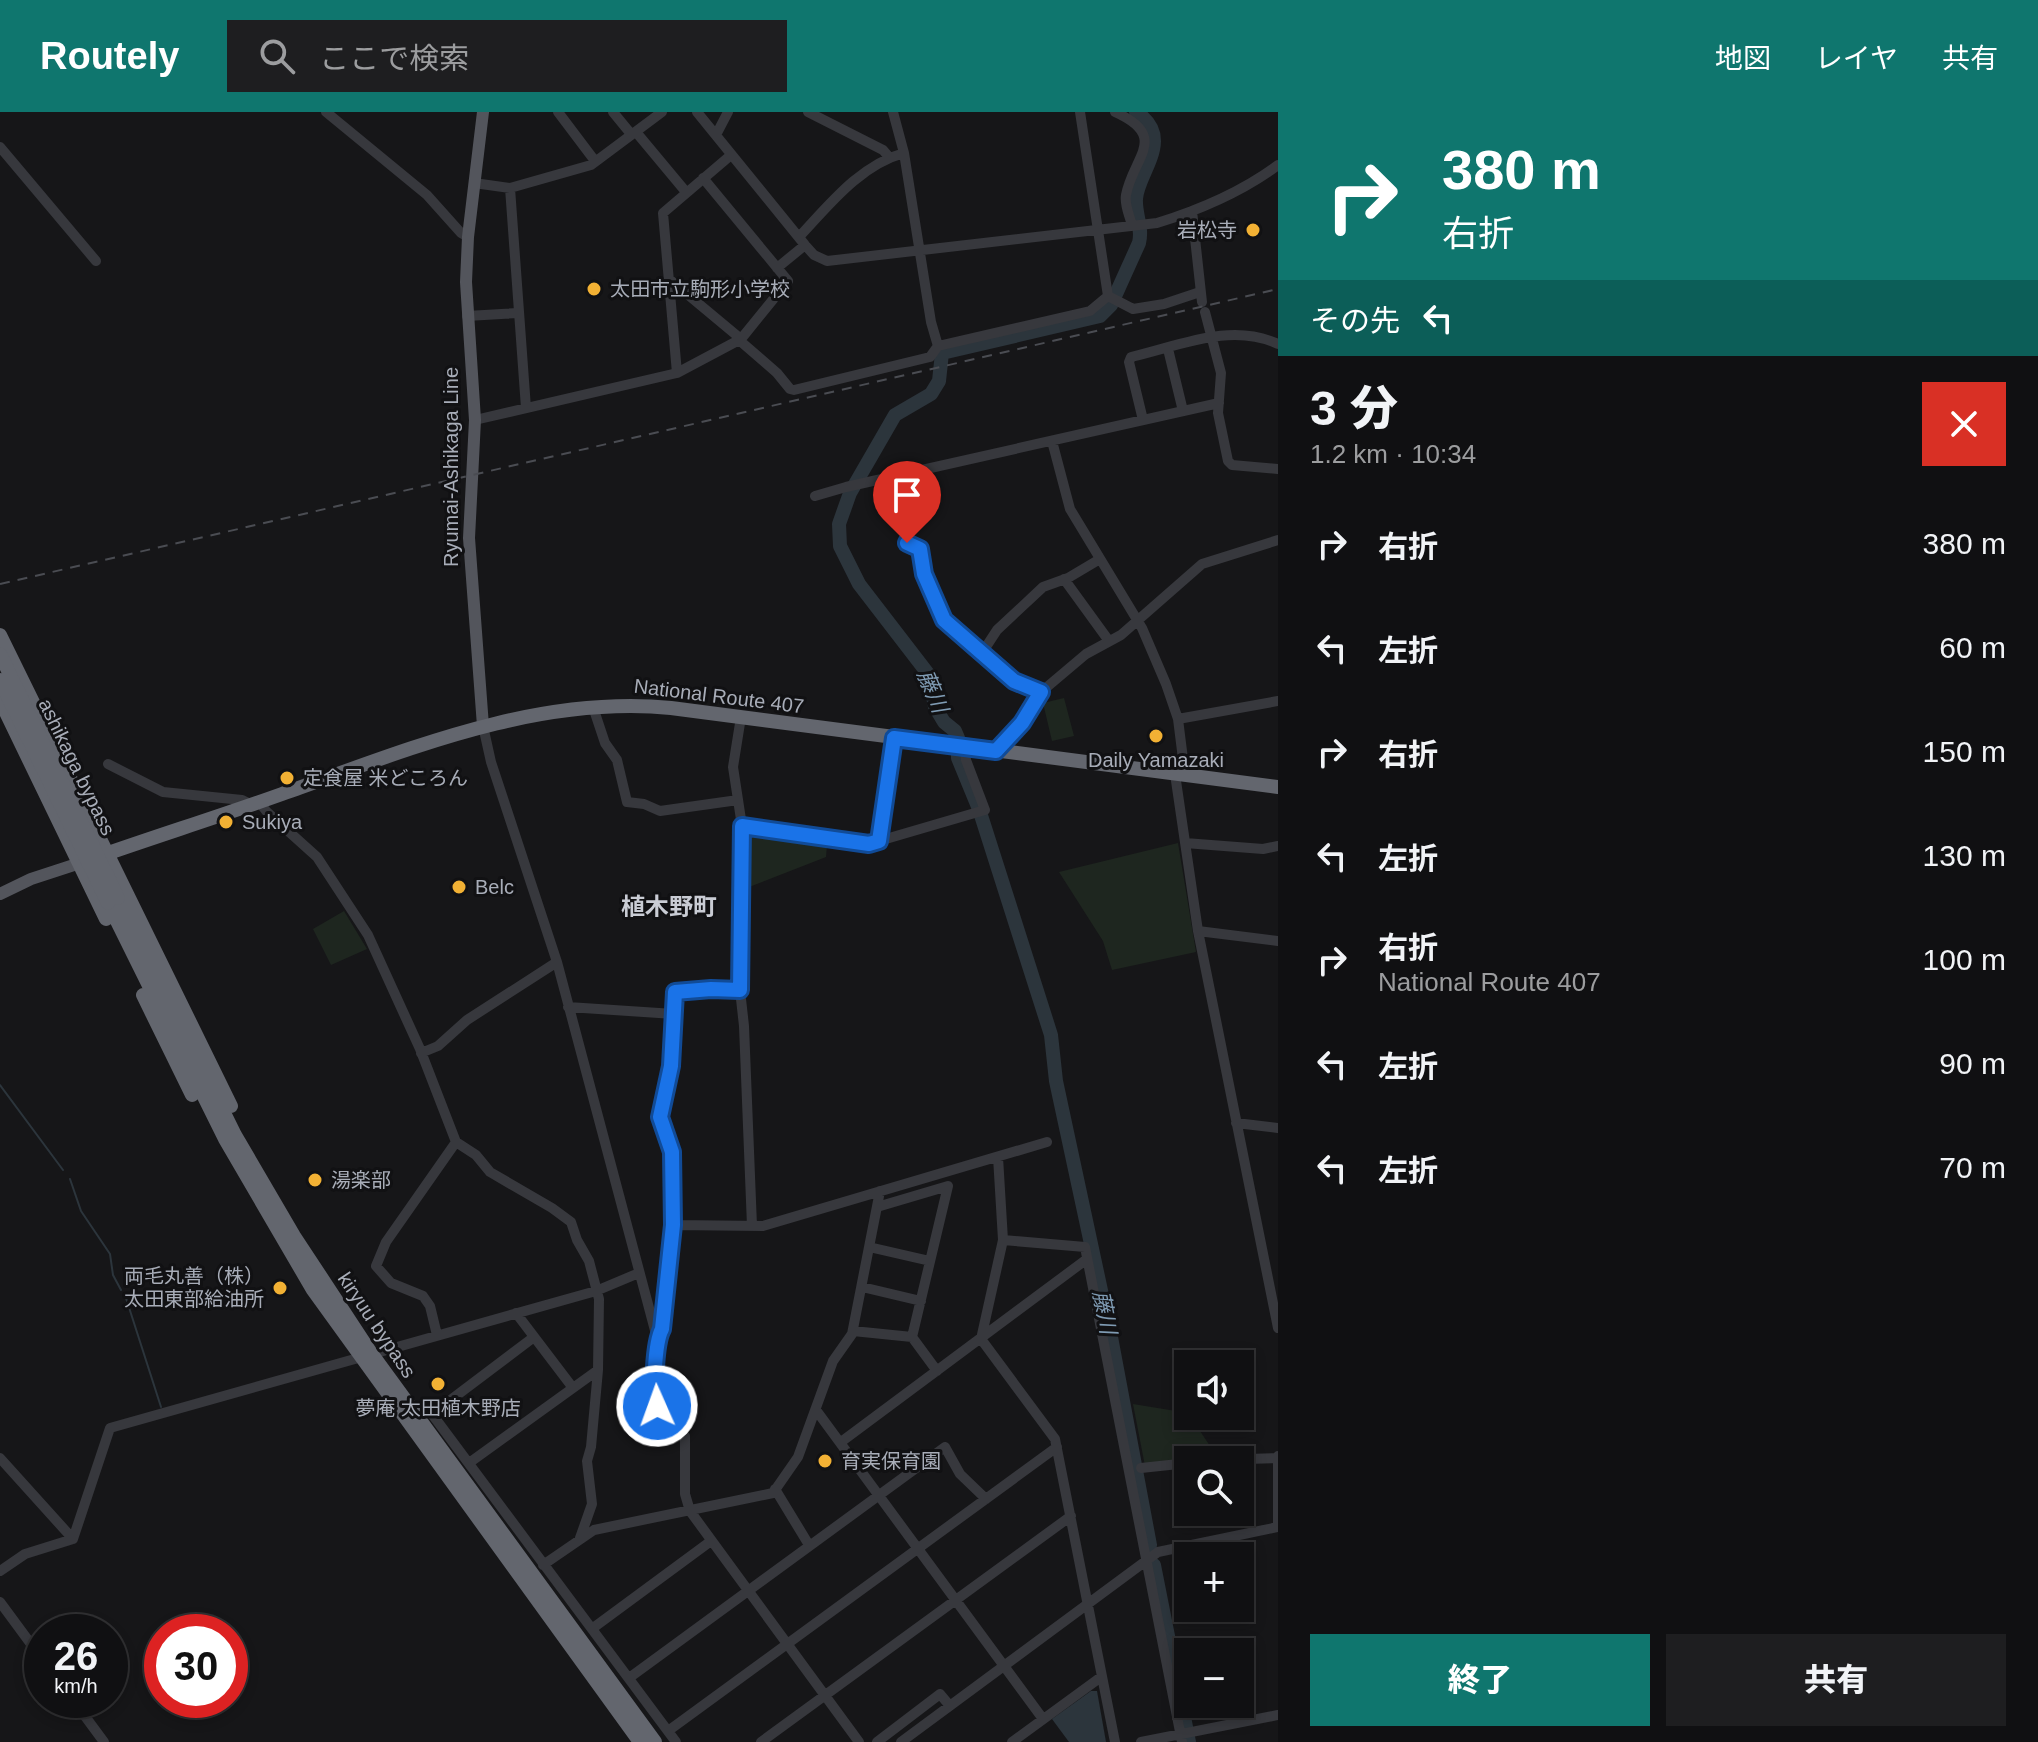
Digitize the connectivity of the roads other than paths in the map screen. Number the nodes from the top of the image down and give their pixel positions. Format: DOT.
graph roads {
  1 [pos="326,112"];
  2 [pos="483,112"];
  3 [pos="558,112"];
  4 [pos="613,112"];
  5 [pos="662,112"];
  6 [pos="697,112"];
  7 [pos="728,112"];
  8 [pos="808,112"];
  9 [pos="893,112"];
  10 [pos="1080,112"];
  11 [pos="1115,112"];
  12 [pos="634,133"];
  13 [pos="716,135"];
  14 [pos="0,147"];
  15 [pos="904,153"];
  16 [pos="731,155"];
  17 [pos="889,157"];
  18 [pos="595,161"];
  19 [pos="1278,165"];
  20 [pos="703,178"];
  21 [pos="474,183"];
  22 [pos="510,188"];
  23 [pos="686,192"];
  24 [pos="1192,211"];
  25 [pos="1132,226"];
  26 [pos="1099,230"];
  27 [pos="468,237"];
  28 [pos="802,241"];
  29 [pos="920,251"];
  30 [pos="96,261"];
  31 [pos="777,268"];
  32 [pos="669,279"];
  33 [pos="1108,296"];
  34 [pos="1202,302"];
  35 [pos="518,313"];
  36 [pos="467,316"];
  37 [pos="1211,337"];
  38 [pos="740,339"];
  39 [pos="1278,344"];
  40 [pos="938,346"];
  41 [pos="1168,349"];
  42 [pos="677,373"];
  43 [pos="1219,403"];
  44 [pos="526,408"];
  45 [pos="1183,411"];
  46 [pos="475,420"];
  47 [pos="1143,420"];
  48 [pos="1052,441"];
  49 [pos="1278,469"];
  50 [pos="815,496"];
  51 [pos="1278,540"];
  52 [pos="907,543"];
  53 [pos="1100,559"];
  54 [pos="1064,579"];
  55 [pos="1137,620"];
  56 [pos="0,635"];
  57 [pos="1109,641"];
  58 [pos="982,653"];
  59 [pos="0,654"];
  60 [pos="0,680"];
  61 [pos="1041,692"];
  62 [pos="0,700"];
  63 [pos="1278,701"];
  64 [pos="593,707"];
  65 [pos="741,717"];
  66 [pos="1178,719"];
  67 [pos="483,726"];
  68 [pos="894,738"];
  69 [pos="965,747"];
  70 [pos="996,751"];
  71 [pos="108,764"];
  72 [pos="1180,775"];
  73 [pos="1278,787"];
  74 [pos="738,800"];
  75 [pos="256,804"];
  76 [pos="742,826"];
  77 [pos="879,841"];
  78 [pos="1185,843"];
  79 [pos="1278,846"];
  80 [pos="105,854"];
  81 [pos="80,863"];
  82 [pos="0,894"];
  83 [pos="113,900"];
  84 [pos="1198,931"];
  85 [pos="1278,941"];
  86 [pos="557,962"];
  87 [pos="740,990"];
  88 [pos="568,1007"];
  89 [pos="674,1014"];
  90 [pos="421,1053"];
  91 [pos="1236,1123"];
  92 [pos="1278,1128"];
  93 [pos="456,1142"];
  94 [pos="1047,1142"];
  95 [pos="998,1157"];
  96 [pos="880,1191"];
  97 [pos="877,1207"];
  98 [pos="673,1225"];
  99 [pos="752,1226"];
  100 [pos="275,1227"];
  101 [pos="294,1236"];
  102 [pos="1003,1240"];
  103 [pos="869,1247"];
  104 [pos="1087,1259"];
  105 [pos="930,1261"];
  106 [pos="639,1273"];
  107 [pos="862,1287"];
  108 [pos="596,1291"];
  109 [pos="921,1301"];
  110 [pos="516,1313"];
  111 [pos="1278,1328"];
  112 [pos="853,1331"];
  113 [pos="437,1335"];
  114 [pos="534,1337"];
  115 [pos="912,1337"];
  116 [pos="657,1338"];
  117 [pos="981,1339"];
  118 [pos="365,1355"];
  119 [pos="598,1370"];
  120 [pos="937,1371"];
  121 [pos="573,1388"];
  122 [pos="816,1410"];
  123 [pos="841,1442"];
  124 [pos="1057,1447"];
  125 [pos="1278,1457"];
  126 [pos="0,1458"];
  127 [pos="1254,1458"];
  128 [pos="469,1463"];
  129 [pos="1174,1464"];
  130 [pos="1141,1468"];
  131 [pos="775,1489"];
  132 [pos="879,1494"];
  133 [pos="986,1499"];
  134 [pos="690,1511"];
  135 [pos="1071,1516"];
  136 [pos="1278,1527"];
  137 [pos="580,1538"];
  138 [pos="73,1539"];
  139 [pos="711,1541"];
  140 [pos="809,1545"];
  141 [pos="918,1549"];
  142 [pos="1145,1561"];
  143 [pos="543,1565"];
  144 [pos="0,1571"];
  145 [pos="747,1590"];
  146 [pos="956,1599"];
  147 [pos="0,1602"];
  148 [pos="1088,1604"];
  149 [pos="593,1628"];
  150 [pos="24,1635"];
  151 [pos="788,1645"];
  152 [pos="1006,1666"];
  153 [pos="1101,1677"];
  154 [pos="629,1678"];
  155 [pos="825,1696"];
  156 [pos="950,1706"];
  157 [pos="1278,1715"];
  158 [pos="86,1718"];
  159 [pos="1043,1719"];
  160 [pos="668,1731"];
  161 [pos="1181,1738"];
  162 [pos="104,1742"];
  163 [pos="640,1742"];
  164 [pos="655,1742"];
  165 [pos="676,1742"];
  166 [pos="761,1742"];
  167 [pos="859,1742"];
  168 [pos="877,1742"];
  169 [pos="901,1742"];
  170 [pos="1012,1742"];
  171 [pos="1115,1742"];
  172 [pos="1141,1742"];
  1 -- 27 [label="street"];
  2 -- 21 [label="main road, Ryumai-Ashikaga Line"];
  3 -- 18 [label="street"];
  4 -- 12 [label="street"];
  5 -- 12 [label="street"];
  6 -- 13 [label="street"];
  7 -- 13 [label="street"];
  8 -- 17 [label="street"];
  9 -- 15 [label="street"];
  10 -- 26 [label="street"];
  11 -- 25 [label="street"];
  12 -- 18 [label="street"];
  12 -- 23 [label="street"];
  13 -- 16 [label="street"];
  14 -- 30 [label="street"];
  15 -- 17 [label="street"];
  15 -- 29 [label="street"];
  16 -- 20 [label="street"];
  16 -- 28 [label="street"];
  17 -- 28 [label="street"];
  18 -- 22 [label="street"];
  19 -- 24 [label="street"];
  20 -- 23 [label="street"];
  20 -- 31 [label="street"];
  21 -- 22 [label="street"];
  21 -- 27 [label="main road, Ryumai-Ashikaga Line"];
  22 -- 35 [label="street"];
  23 -- 32 [label="street"];
  24 -- 25 [label="street"];
  24 -- 34 [label="street"];
  25 -- 26 [label="street"];
  26 -- 29 [label="street"];
  26 -- 33 [label="street"];
  27 -- 36 [label="main road, Ryumai-Ashikaga Line"];
  28 -- 29 [label="street"];
  28 -- 31 [label="street"];
  29 -- 40 [label="street"];
  31 -- 38 [label="street"];
  32 -- 38 [label="street"];
  32 -- 42 [label="street"];
  33 -- 34 [label="street"];
  33 -- 40 [label="street"];
  34 -- 37 [label="street"];
  35 -- 36 [label="street"];
  35 -- 44 [label="street"];
  36 -- 46 [label="main road, Ryumai-Ashikaga Line"];
  37 -- 39 [label="street"];
  37 -- 41 [label="street"];
  37 -- 43 [label="street"];
  38 -- 40 [label="street"];
  38 -- 42 [label="street"];
  41 -- 45 [label="street"];
  41 -- 47 [label="street"];
  42 -- 44 [label="street"];
  43 -- 45 [label="street"];
  43 -- 49 [label="street"];
  44 -- 46 [label="street"];
  45 -- 47 [label="street"];
  46 -- 67 [label="main road, Ryumai-Ashikaga Line"];
  47 -- 48 [label="street"];
  48 -- 50 [label="street"];
  48 -- 53 [label="street"];
  51 -- 55 [label="street"];
  52 -- 58 [label="street"];
  53 -- 54 [label="street"];
  53 -- 55 [label="street"];
  54 -- 57 [label="street"];
  54 -- 58 [label="street"];
  55 -- 57 [label="street"];
  55 -- 66 [label="street"];
  56 -- 80 [label="highway"];
  57 -- 61 [label="street"];
  58 -- 61 [label="street"];
  59 -- 83 [label="highway, ashikaga bypass, bridge"];
  60 -- 83 [label="highway, ashikaga bypass, bridge"];
  61 -- 70 [label="street"];
  62 -- 81 [label="highway"];
  63 -- 66 [label="street"];
  64 -- 65 [label="highway, National Route 407"];
  64 -- 67 [label="highway, National Route 407"];
  64 -- 74 [label="street"];
  65 -- 68 [label="highway, National Route 407"];
  65 -- 74 [label="street"];
  66 -- 72 [label="street"];
  67 -- 75 [label="highway, National Route 407"];
  67 -- 86 [label="street"];
  68 -- 69 [label="highway, National Route 407"];
  68 -- 77 [label="street"];
  69 -- 70 [label="highway, National Route 407"];
  69 -- 77 [label="street"];
  70 -- 72 [label="highway, National Route 407"];
  71 -- 75 [label="street"];
  72 -- 73 [label="highway, National Route 407"];
  72 -- 78 [label="street"];
  74 -- 76 [label="street"];
  75 -- 80 [label="highway, National Route 407"];
  75 -- 90 [label="street"];
  76 -- 77 [label="street"];
  76 -- 87 [label="street"];
  78 -- 79 [label="street"];
  78 -- 84 [label="street"];
  80 -- 81 [label="highway, National Route 407"];
  80 -- 101 [label="highway"];
  81 -- 82 [label="main road"];
  81 -- 100 [label="highway"];
  83 -- 100 [label="highway, kiryuu bypass"];
  83 -- 101 [label="highway, kiryuu bypass"];
  84 -- 85 [label="street"];
  84 -- 91 [label="street"];
  86 -- 88 [label="street"];
  86 -- 90 [label="street"];
  87 -- 89 [label="street"];
  87 -- 99 [label="street"];
  88 -- 89 [label="street"];
  88 -- 106 [label="street"];
  89 -- 98 [label="street"];
  90 -- 93 [label="street"];
  91 -- 92 [label="street"];
  91 -- 111 [label="street"];
  93 -- 108 [label="street"];
  93 -- 113 [label="street"];
  94 -- 95 [label="street"];
  95 -- 96 [label="street"];
  95 -- 102 [label="street"];
  96 -- 97 [label="street"];
  96 -- 99 [label="street"];
  97 -- 103 [label="street"];
  97 -- 105 [label="street"];
  98 -- 99 [label="street"];
  98 -- 116 [label="street"];
  100 -- 118 [label="highway, kiryuu bypass"];
  101 -- 118 [label="highway, kiryuu bypass"];
  102 -- 104 [label="street"];
  102 -- 117 [label="street"];
  103 -- 105 [label="street"];
  103 -- 107 [label="street"];
  104 -- 117 [label="street"];
  104 -- 142 [label="street"];
  105 -- 109 [label="street"];
  106 -- 108 [label="street"];
  106 -- 116 [label="street"];
  107 -- 109 [label="street"];
  107 -- 112 [label="street"];
  108 -- 110 [label="street"];
  108 -- 119 [label="street"];
  109 -- 115 [label="street"];
  110 -- 113 [label="street"];
  110 -- 114 [label="street"];
  112 -- 115 [label="street"];
  112 -- 122 [label="street"];
  113 -- 118 [label="street"];
  114 -- 121 [label="street"];
  114 -- 128 [label="street"];
  115 -- 120 [label="street"];
  116 -- 134 [label="street"];
  117 -- 120 [label="street"];
  117 -- 124 [label="street"];
  118 -- 138 [label="street"];
  118 -- 163 [label="highway, kiryuu bypass"];
  118 -- 164 [label="highway, kiryuu bypass"];
  119 -- 121 [label="street"];
  119 -- 137 [label="street"];
  120 -- 123 [label="street"];
  121 -- 128 [label="street"];
  122 -- 123 [label="street"];
  122 -- 131 [label="street"];
  123 -- 132 [label="street"];
  124 -- 133 [label="street"];
  124 -- 135 [label="street"];
  125 -- 127 [label="street"];
  125 -- 136 [label="street"];
  126 -- 138 [label="street"];
  128 -- 143 [label="street"];
  129 -- 130 [label="street"];
  131 -- 134 [label="street"];
  131 -- 140 [label="street"];
  132 -- 133 [label="street"];
  132 -- 140 [label="street"];
  132 -- 141 [label="street"];
  133 -- 141 [label="street"];
  134 -- 137 [label="street"];
  134 -- 139 [label="street"];
  135 -- 146 [label="street"];
  135 -- 148 [label="street"];
  136 -- 142 [label="street"];
  137 -- 143 [label="street"];
  138 -- 144 [label="street"];
  139 -- 145 [label="street"];
  139 -- 149 [label="street"];
  140 -- 145 [label="street"];
  141 -- 146 [label="street"];
  141 -- 151 [label="street"];
  142 -- 148 [label="street"];
  142 -- 161 [label="street"];
  143 -- 149 [label="street"];
  145 -- 151 [label="street"];
  145 -- 154 [label="street"];
  146 -- 152 [label="street"];
  146 -- 155 [label="street"];
  147 -- 150 [label="street"];
  148 -- 152 [label="street"];
  148 -- 153 [label="street"];
  149 -- 154 [label="street"];
  151 -- 155 [label="street"];
  151 -- 160 [label="street"];
  152 -- 156 [label="street"];
  152 -- 159 [label="street"];
  153 -- 159 [label="street"];
  153 -- 171 [label="street"];
  154 -- 160 [label="street"];
  155 -- 166 [label="street"];
  155 -- 167 [label="street"];
  156 -- 168 [label="street"];
  156 -- 169 [label="street"];
  157 -- 161 [label="street"];
  158 -- 162 [label="street"];
  159 -- 170 [label="street"];
  160 -- 165 [label="street"];
  161 -- 172 [label="street"];
}
